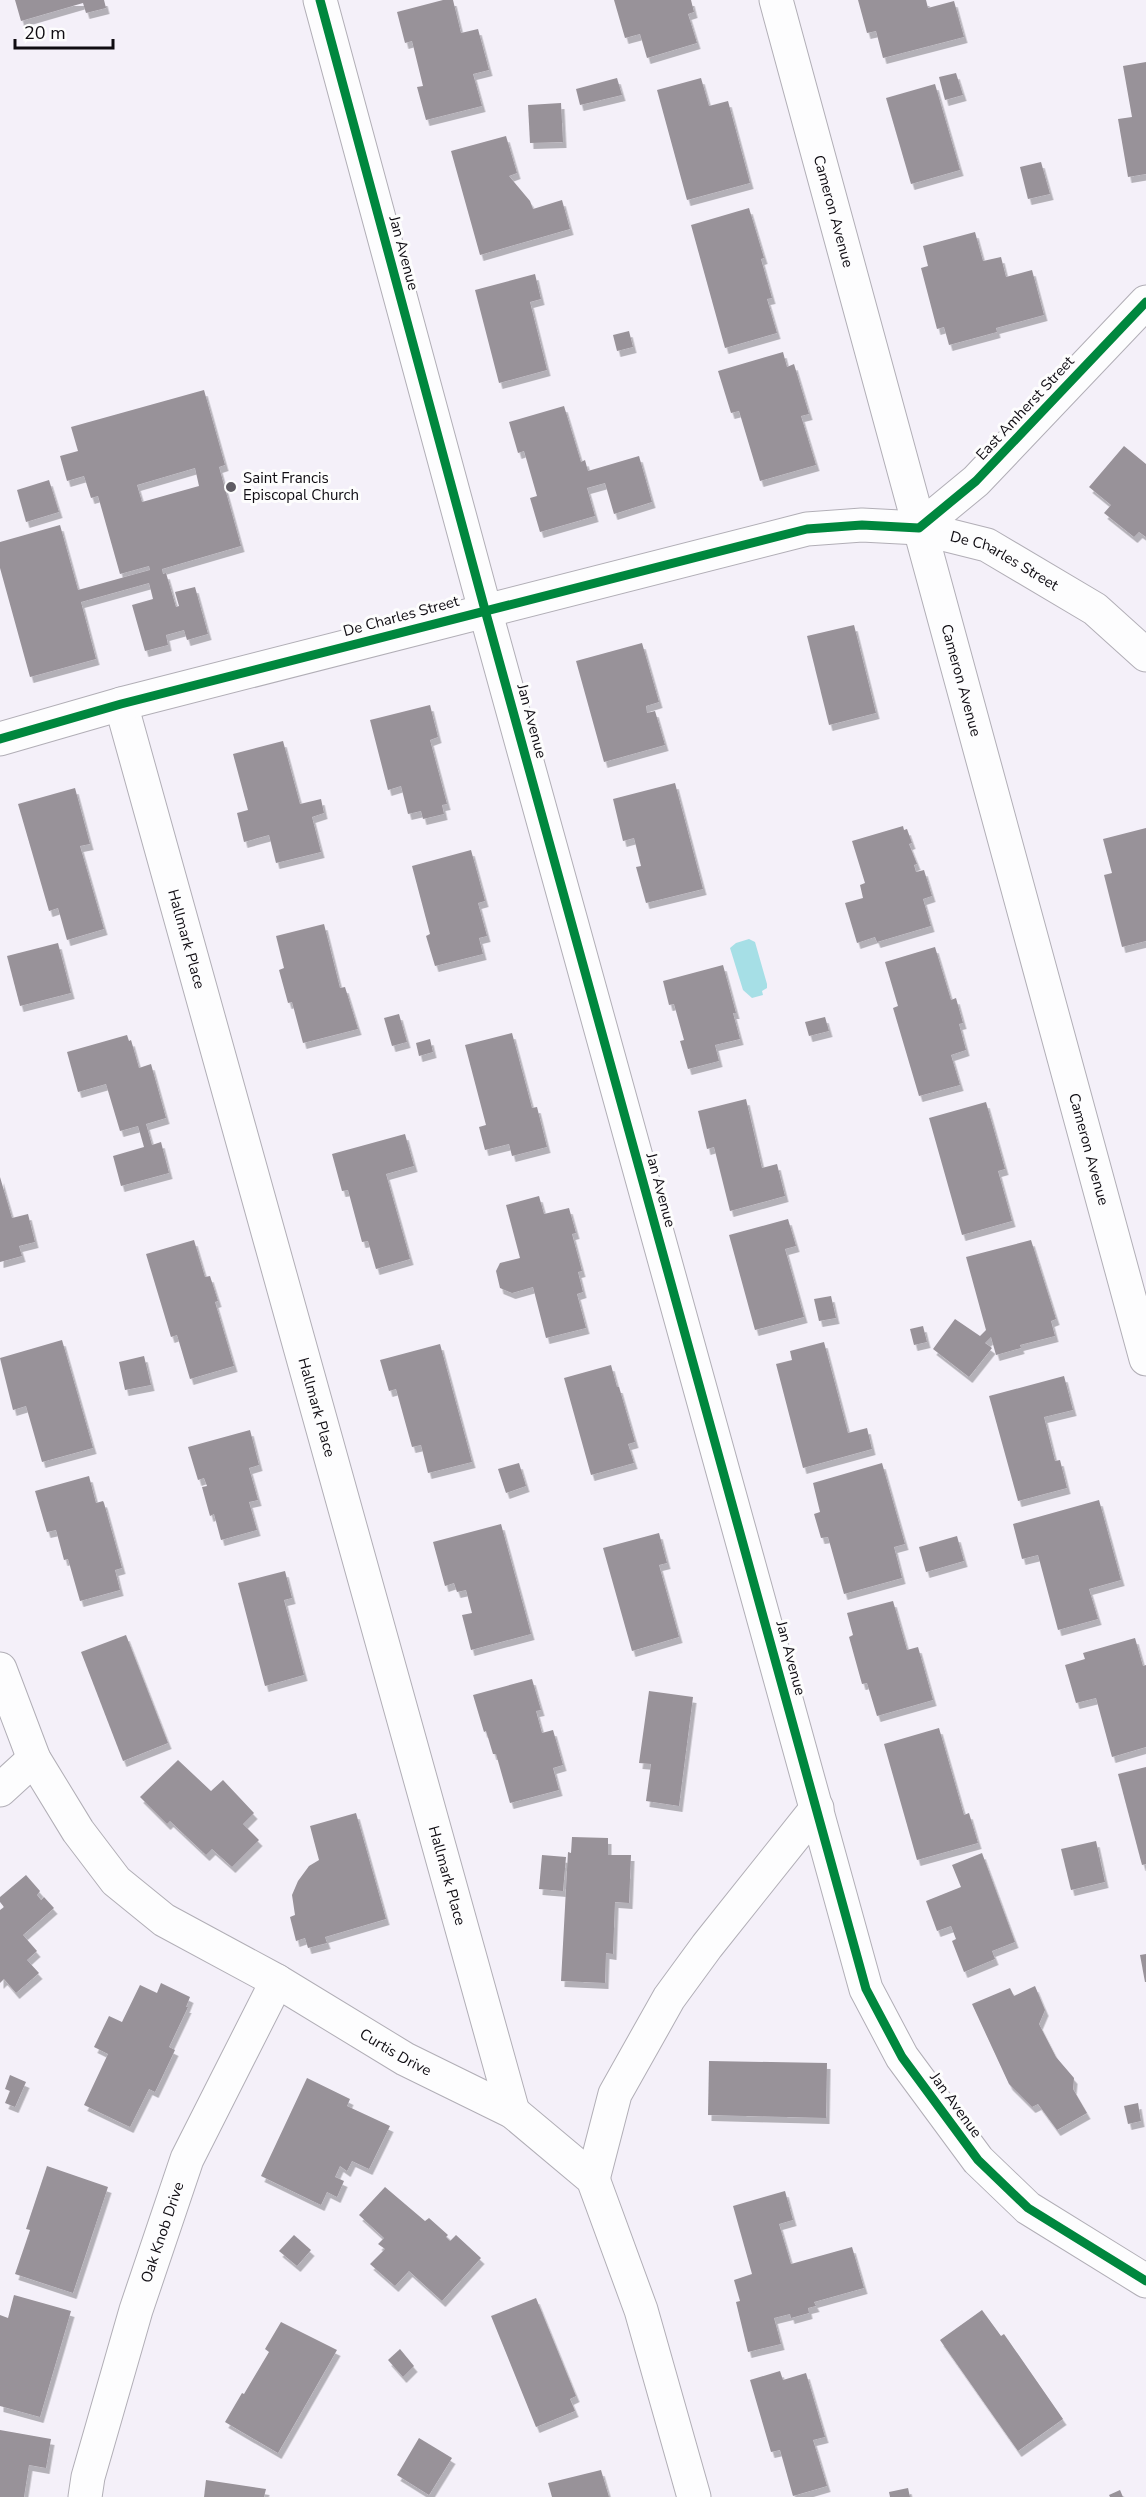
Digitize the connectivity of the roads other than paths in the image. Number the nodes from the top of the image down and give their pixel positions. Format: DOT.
graph roads {
  1 [pos="320,0"];
  2 [pos="776,0"];
  3 [pos="1146,302"];
  4 [pos="919,528"];
  5 [pos="485,610"];
  6 [pos="1146,655"];
  7 [pos="121,704"];
  8 [pos="0,739"];
  9 [pos="1146,1359"];
  10 [pos="0,1669"];
  11 [pos="34,1759"];
  12 [pos="0,1790"];
  13 [pos="817,1808"];
  14 [pos="277,1981"];
  15 [pos="513,2112"];
  16 [pos="593,2179"];
  17 [pos="1146,2281"];
  18 [pos="85,2497"];
  19 [pos="694,2497"];
  1 -- 5 [label="street, Jan Avenue"];
  2 -- 4 [label="street, Cameron Avenue"];
  3 -- 4 [label="street, East Amherst Street"];
  4 -- 5 [label="street, De Charles Street"];
  4 -- 6 [label="street, De Charles Street"];
  4 -- 9 [label="street, Cameron Avenue"];
  5 -- 7 [label="street, De Charles Street"];
  5 -- 13 [label="street, Jan Avenue"];
  7 -- 8 [label="street, De Charles Street"];
  7 -- 15 [label="street, Hallmark Place"];
  10 -- 11 [label="street, Curtis Drive"];
  11 -- 12 [label="street"];
  11 -- 14 [label="street, Curtis Drive"];
  13 -- 16 [label="street"];
  13 -- 17 [label="street, Jan Avenue"];
  14 -- 15 [label="street, Curtis Drive"];
  14 -- 18 [label="street, Oak Knob Drive"];
  15 -- 16 [label="street, Curtis Drive"];
  16 -- 19 [label="street"];
}
